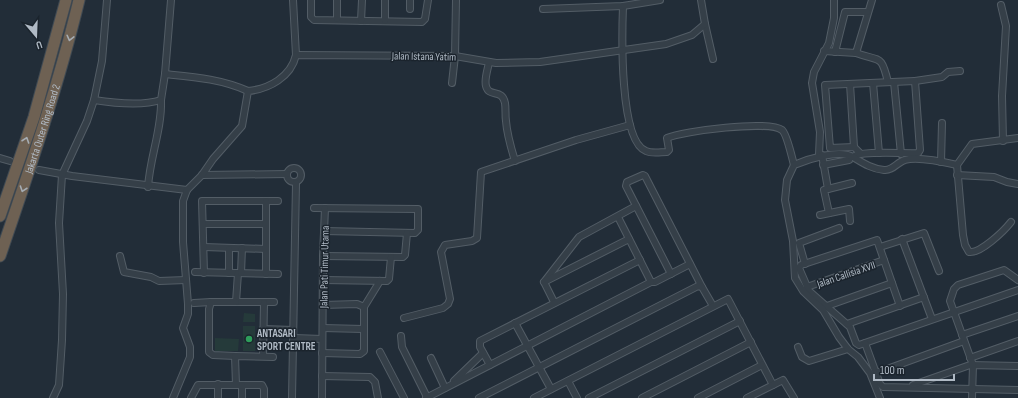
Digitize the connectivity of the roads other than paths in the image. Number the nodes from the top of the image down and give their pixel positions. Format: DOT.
graph roads {
  1 [pos="66,0"];
  2 [pos="79,0"];
  3 [pos="107,0"];
  4 [pos="171,0"];
  5 [pos="293,0"];
  6 [pos="311,0"];
  7 [pos="337,0"];
  8 [pos="362,0"];
  9 [pos="385,0"];
  10 [pos="410,0"];
  11 [pos="428,0"];
  12 [pos="456,0"];
  13 [pos="660,0"];
  14 [pos="701,0"];
  15 [pos="834,0"];
  16 [pos="872,0"];
  17 [pos="1001,5"];
  18 [pos="623,6"];
  19 [pos="410,9"];
  20 [pos="543,9"];
  21 [pos="868,12"];
  22 [pos="337,20"];
  23 [pos="361,21"];
  24 [pos="385,21"];
  25 [pos="705,24"];
  26 [pos="623,51"];
  27 [pos="824,52"];
  28 [pos="835,52"];
  29 [pos="856,53"];
  30 [pos="296,55"];
  31 [pos="455,56"];
  32 [pos="714,59"];
  33 [pos="489,62"];
  34 [pos="960,71"];
  35 [pos="166,74"];
  36 [pos="915,81"];
  37 [pos="891,82"];
  38 [pos="452,83"];
  39 [pos="873,83"];
  40 [pos="850,84"];
  41 [pos="248,91"];
  42 [pos="94,100"];
  43 [pos="161,100"];
  44 [pos="942,123"];
  45 [pos="630,125"];
  46 [pos="1018,138"];
  47 [pos="1003,141"];
  48 [pos="854,147"];
  49 [pos="860,153"];
  50 [pos="879,153"];
  51 [pos="901,154"];
  52 [pos="820,155"];
  53 [pos="0,158"];
  54 [pos="851,159"];
  55 [pos="10,161"];
  56 [pos="514,161"];
  57 [pos="941,162"];
  58 [pos="794,165"];
  59 [pos="823,165"];
  60 [pos="957,165"];
  61 [pos="39,170"];
  62 [pos="287,174"];
  63 [pos="62,175"];
  64 [pos="202,175"];
  65 [pos="957,175"];
  66 [pos="296,183"];
  67 [pos="852,183"];
  68 [pos="1018,184"];
  69 [pos="148,187"];
  70 [pos="828,189"];
  71 [pos="187,190"];
  72 [pos="266,201"];
  73 [pos="278,201"];
  74 [pos="636,206"];
  75 [pos="314,208"];
  76 [pos="325,208"];
  77 [pos="829,213"];
  78 [pos="820,215"];
  79 [pos="0,216"];
  80 [pos="618,217"];
  81 [pos="850,221"];
  82 [pos="1010,222"];
  83 [pos="203,224"];
  84 [pos="266,224"];
  85 [pos="839,228"];
  86 [pos="324,232"];
  87 [pos="407,234"];
  88 [pos="629,239"];
  89 [pos="902,239"];
  90 [pos="204,247"];
  91 [pos="880,247"];
  92 [pos="229,248"];
  93 [pos="242,248"];
  94 [pos="266,249"];
  95 [pos="0,256"];
  96 [pos="120,256"];
  97 [pos="323,256"];
  98 [pos="391,257"];
  99 [pos="640,260"];
  100 [pos="884,260"];
  101 [pos="690,264"];
  102 [pos="805,264"];
  103 [pos="939,271"];
  104 [pos="195,272"];
  105 [pos="204,273"];
  106 [pos="240,273"];
  107 [pos="229,274"];
  108 [pos="266,274"];
  109 [pos="278,274"];
  110 [pos="672,274"];
  111 [pos="186,280"];
  112 [pos="323,280"];
  113 [pos="1018,280"];
  114 [pos="380,281"];
  115 [pos="544,282"];
  116 [pos="651,282"];
  117 [pos="892,283"];
  118 [pos="702,287"];
  119 [pos="807,287"];
  120 [pos="1018,290"];
  121 [pos="924,297"];
  122 [pos="211,302"];
  123 [pos="236,302"];
  124 [pos="274,302"];
  125 [pos="554,302"];
  126 [pos="194,303"];
  127 [pos="264,303"];
  128 [pos="323,305"];
  129 [pos="713,306"];
  130 [pos="827,306"];
  131 [pos="900,306"];
  132 [pos="364,307"];
  133 [pos="954,312"];
  134 [pos="1018,316"];
  135 [pos="404,318"];
  136 [pos="932,320"];
  137 [pos="740,321"];
  138 [pos="515,323"];
  139 [pos="847,324"];
  140 [pos="323,328"];
  141 [pos="263,329"];
  142 [pos="363,329"];
  143 [pos="293,330"];
  144 [pos="401,336"];
  145 [pos="294,338"];
  146 [pos="963,338"];
  147 [pos="322,339"];
  148 [pos="1018,341"];
  149 [pos="751,342"];
  150 [pos="865,343"];
  151 [pos="528,346"];
  152 [pos="798,347"];
  153 [pos="848,349"];
  154 [pos="380,352"];
  155 [pos="322,353"];
  156 [pos="483,353"];
  157 [pos="235,356"];
  158 [pos="263,356"];
  159 [pos="273,357"];
  160 [pos="431,358"];
  161 [pos="970,358"];
  162 [pos="490,365"];
  163 [pos="762,365"];
  164 [pos="973,365"];
  165 [pos="1018,366"];
  166 [pos="539,368"];
  167 [pos="876,373"];
  168 [pos="322,376"];
  169 [pos="568,380"];
  170 [pos="218,384"];
  171 [pos="239,385"];
  172 [pos="772,385"];
  173 [pos="910,386"];
  174 [pos="448,387"];
  175 [pos="550,389"];
  176 [pos="972,389"];
  177 [pos="1018,390"];
  178 [pos="53,398"];
  179 [pos="173,398"];
  180 [pos="191,398"];
  181 [pos="218,398"];
  182 [pos="242,398"];
  183 [pos="264,398"];
  184 [pos="292,398"];
  185 [pos="322,398"];
  186 [pos="378,398"];
  187 [pos="404,398"];
  188 [pos="426,398"];
  189 [pos="479,398"];
  190 [pos="534,398"];
  191 [pos="577,398"];
  192 [pos="589,398"];
  193 [pos="642,398"];
  194 [pos="698,398"];
  195 [pos="747,398"];
  196 [pos="794,398"];
  197 [pos="880,398"];
  198 [pos="972,398"];
  79 -- 1 [label="highway, Jakarta Outer Ring Road 2, one-way"];
  2 -- 95 [label="highway, Jakarta Outer Ring Road 2, one-way"];
  3 -- 42 [label="street"];
  4 -- 35 [label="street"];
  5 -- 30 [label="street"];
  6 -- 22 [label="street"];
  7 -- 22 [label="street"];
  8 -- 23 [label="street"];
  9 -- 24 [label="street"];
  10 -- 19 [label="street"];
  11 -- 24 [label="street"];
  12 -- 31 [label="street"];
  13 -- 18 [label="street"];
  14 -- 25 [label="street"];
  15 -- 27 [label="street"];
  16 -- 21 [label="street"];
  17 -- 47 [label="street"];
  18 -- 20 [label="street"];
  18 -- 26 [label="street"];
  21 -- 28 [label="street"];
  21 -- 29 [label="street"];
  22 -- 23 [label="street"];
  23 -- 24 [label="street"];
  25 -- 26 [label="street, Jalan Istana Yatim"];
  25 -- 32 [label="street"];
  26 -- 33 [label="street, Jalan Istana Yatim"];
  26 -- 45 [label="street"];
  27 -- 28 [label="street"];
  27 -- 52 [label="street"];
  28 -- 29 [label="street"];
  29 -- 37 [label="street"];
  30 -- 31 [label="street, Jalan Istana Yatim"];
  30 -- 41 [label="street"];
  31 -- 33 [label="street, Jalan Istana Yatim"];
  31 -- 38 [label="street"];
  33 -- 56 [label="street"];
  34 -- 36 [label="street"];
  35 -- 41 [label="street"];
  35 -- 43 [label="street"];
  36 -- 37 [label="street"];
  36 -- 51 [label="street"];
  37 -- 39 [label="street"];
  37 -- 51 [label="street"];
  39 -- 40 [label="street"];
  39 -- 50 [label="street"];
  40 -- 48 [label="street"];
  40 -- 48 [label="street"];
  41 -- 64 [label="street"];
  42 -- 43 [label="street"];
  42 -- 63 [label="street"];
  43 -- 69 [label="street"];
  44 -- 57 [label="street"];
  45 -- 56 [label="street"];
  45 -- 58 [label="street"];
  46 -- 47 [label="street"];
  47 -- 60 [label="street"];
  48 -- 49 [label="street"];
  49 -- 50 [label="street"];
  49 -- 54 [label="street"];
  50 -- 51 [label="street"];
  52 -- 54 [label="street"];
  52 -- 58 [label="street"];
  52 -- 59 [label="street"];
  53 -- 55 [label="street"];
  54 -- 57 [label="street"];
  54 -- 59 [label="street"];
  56 -- 135 [label="street"];
  57 -- 60 [label="street"];
  58 -- 153 [label="street"];
  59 -- 70 [label="street"];
  60 -- 65 [label="street"];
  61 -- 63 [label="street"];
  62 -- 64 [label="street"];
  62 -- 66 [label="street"];
  62 -- 66 [label="street"];
  63 -- 69 [label="street"];
  63 -- 178 [label="street"];
  64 -- 71 [label="street"];
  65 -- 68 [label="street"];
  65 -- 82 [label="street"];
  66 -- 143 [label="street"];
  67 -- 70 [label="street"];
  69 -- 71 [label="street"];
  70 -- 77 [label="street"];
  71 -- 111 [label="street"];
  72 -- 73 [label="street"];
  72 -- 83 [label="street"];
  72 -- 84 [label="street"];
  74 -- 80 [label="street"];
  74 -- 101 [label="street"];
  74 -- 110 [label="street"];
  75 -- 76 [label="street"];
  76 -- 86 [label="street, Jalan Pati Timur Utama"];
  76 -- 87 [label="street"];
  77 -- 78 [label="street"];
  77 -- 81 [label="street"];
  80 -- 88 [label="street"];
  80 -- 115 [label="street"];
  83 -- 84 [label="street"];
  83 -- 90 [label="street"];
  84 -- 94 [label="street"];
  85 -- 102 [label="street"];
  86 -- 87 [label="street"];
  86 -- 97 [label="street, Jalan Pati Timur Utama"];
  87 -- 98 [label="street"];
  88 -- 99 [label="street"];
  88 -- 115 [label="street"];
  89 -- 91 [label="street"];
  89 -- 103 [label="street"];
  89 -- 121 [label="street"];
  90 -- 92 [label="street"];
  90 -- 105 [label="street"];
  91 -- 100 [label="street"];
  91 -- 102 [label="street"];
  92 -- 93 [label="street"];
  92 -- 107 [label="street"];
  93 -- 94 [label="street"];
  93 -- 106 [label="street"];
  94 -- 108 [label="street"];
  96 -- 111 [label="street"];
  97 -- 98 [label="street"];
  97 -- 112 [label="street, Jalan Pati Timur Utama"];
  98 -- 114 [label="street"];
  99 -- 116 [label="street"];
  99 -- 125 [label="street"];
  100 -- 117 [label="street"];
  100 -- 119 [label="street, Jalan Callisia XVII"];
  101 -- 110 [label="street"];
  101 -- 118 [label="street"];
  102 -- 119 [label="street"];
  104 -- 105 [label="street"];
  105 -- 107 [label="street"];
  106 -- 107 [label="street"];
  106 -- 108 [label="street"];
  106 -- 123 [label="street"];
  108 -- 109 [label="street"];
  110 -- 116 [label="street"];
  111 -- 179 [label="street"];
  112 -- 114 [label="street"];
  112 -- 128 [label="street, Jalan Pati Timur Utama"];
  113 -- 133 [label="street"];
  114 -- 132 [label="street"];
  115 -- 125 [label="street"];
  116 -- 151 [label="street"];
  117 -- 130 [label="street"];
  117 -- 131 [label="street"];
  118 -- 129 [label="street"];
  118 -- 166 [label="street"];
  119 -- 130 [label="street"];
  120 -- 133 [label="street"];
  121 -- 131 [label="street"];
  121 -- 136 [label="street"];
  122 -- 123 [label="street"];
  122 -- 126 [label="street"];
  122 -- 157 [label="street"];
  123 -- 127 [label="street"];
  124 -- 127 [label="street"];
  125 -- 138 [label="street"];
  127 -- 141 [label="street"];
  128 -- 132 [label="street"];
  128 -- 140 [label="street, Jalan Pati Timur Utama"];
  129 -- 137 [label="street"];
  129 -- 169 [label="street"];
  130 -- 139 [label="street"];
  131 -- 139 [label="street"];
  132 -- 142 [label="street"];
  133 -- 136 [label="street"];
  133 -- 146 [label="street"];
  134 -- 146 [label="street"];
  136 -- 150 [label="street"];
  137 -- 149 [label="street"];
  137 -- 192 [label="street"];
  138 -- 151 [label="street"];
  138 -- 156 [label="street"];
  139 -- 150 [label="street"];
  140 -- 142 [label="street"];
  140 -- 147 [label="street, Jalan Pati Timur Utama"];
  141 -- 143 [label="street"];
  141 -- 158 [label="street"];
  142 -- 155 [label="street"];
  143 -- 145 [label="street"];
  144 -- 188 [label="street"];
  145 -- 147 [label="street"];
  145 -- 184 [label="street"];
  146 -- 161 [label="street"];
  146 -- 167 [label="street"];
  147 -- 155 [label="street, Jalan Pati Timur Utama"];
  148 -- 161 [label="street"];
  149 -- 163 [label="street"];
  149 -- 193 [label="street"];
  150 -- 167 [label="street"];
  151 -- 162 [label="street"];
  151 -- 166 [label="street"];
  152 -- 153 [label="street"];
  153 -- 197 [label="street"];
  154 -- 187 [label="street"];
  155 -- 168 [label="street, Jalan Pati Timur Utama"];
  156 -- 162 [label="street"];
  156 -- 174 [label="street"];
  157 -- 158 [label="street"];
  157 -- 171 [label="street"];
  158 -- 159 [label="street"];
  160 -- 174 [label="street"];
  161 -- 164 [label="street"];
  162 -- 174 [label="street"];
  163 -- 172 [label="street"];
  163 -- 194 [label="street"];
  164 -- 165 [label="street"];
  164 -- 173 [label="street"];
  164 -- 176 [label="street"];
  166 -- 175 [label="street"];
  166 -- 189 [label="street"];
  167 -- 173 [label="street"];
  168 -- 185 [label="street, Jalan Pati Timur Utama"];
  168 -- 186 [label="street"];
  169 -- 175 [label="street"];
  169 -- 191 [label="street"];
  170 -- 171 [label="street"];
  170 -- 180 [label="street"];
  170 -- 181 [label="street"];
  171 -- 182 [label="street"];
  171 -- 183 [label="street"];
  172 -- 195 [label="street"];
  172 -- 196 [label="street"];
  173 -- 176 [label="street"];
  174 -- 188 [label="street"];
  175 -- 190 [label="street"];
  176 -- 177 [label="street"];
  176 -- 198 [label="street"];
}
